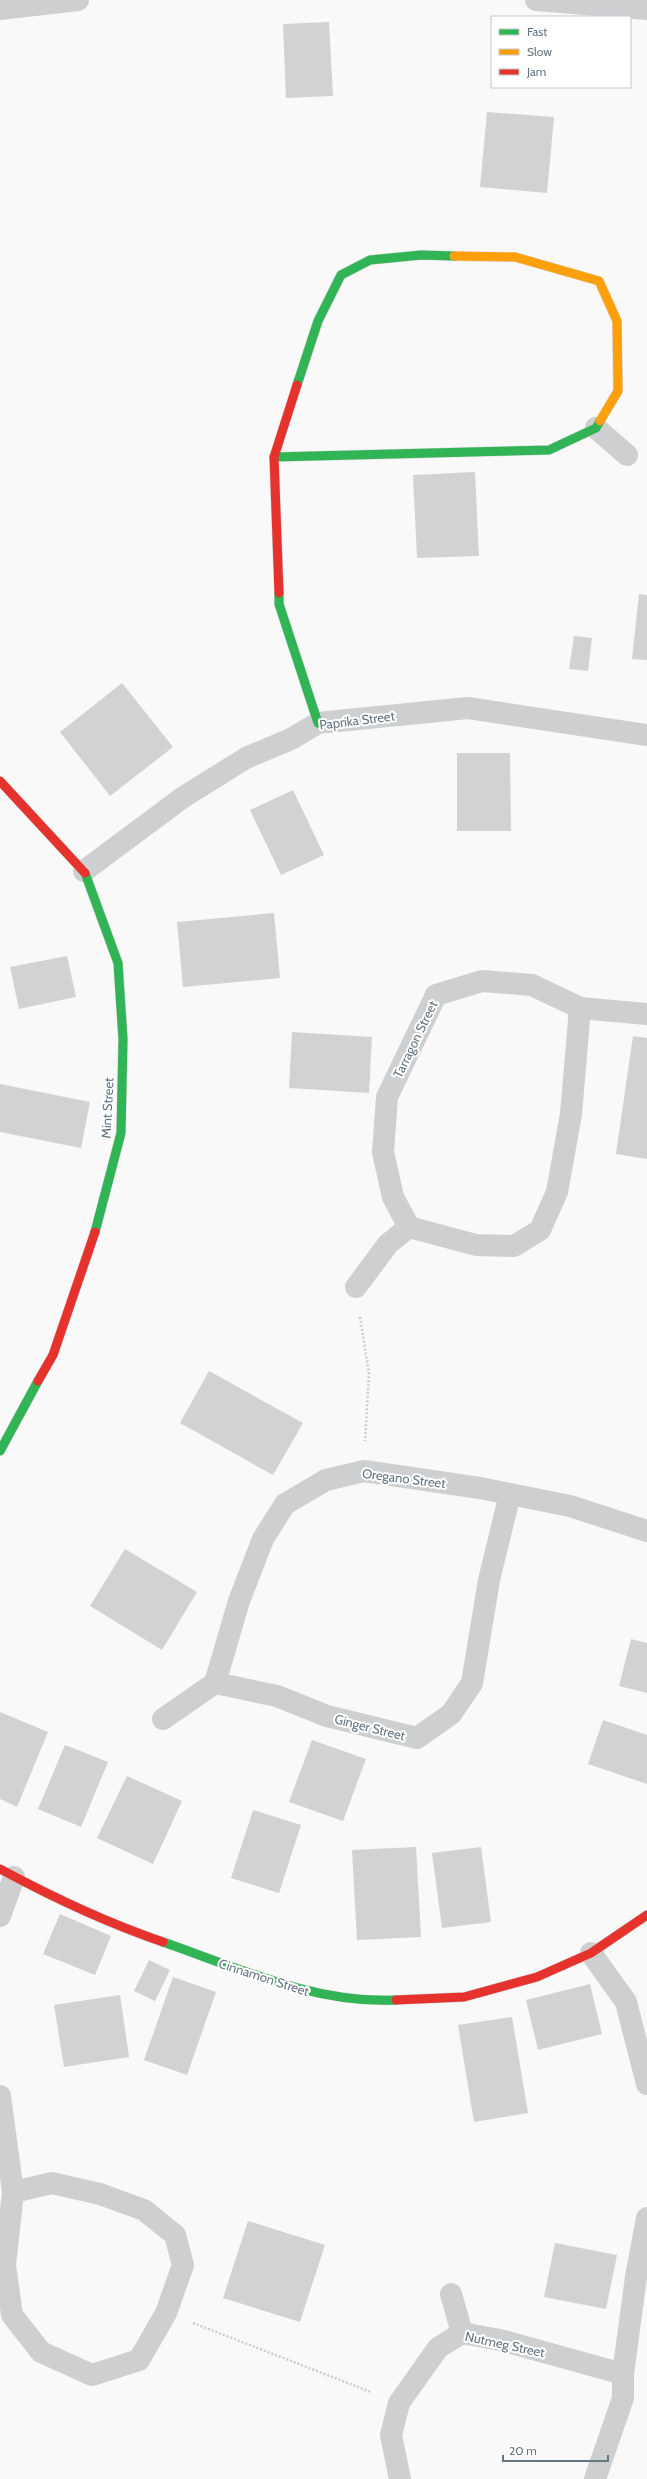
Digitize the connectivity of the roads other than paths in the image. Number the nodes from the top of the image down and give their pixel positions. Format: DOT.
graph roads {
  1 [pos="78,0"];
  2 [pos="536,0"];
  3 [pos="0,9"];
  4 [pos="647,9"];
  5 [pos="596,428"];
  6 [pos="627,455"];
  7 [pos="274,457"];
  8 [pos="318,723"];
  9 [pos="647,735"];
  10 [pos="0,781"];
  11 [pos="84,871"];
  12 [pos="580,1008"];
  13 [pos="647,1014"];
  14 [pos="409,1227"];
  15 [pos="356,1286"];
  16 [pos="0,1451"];
  17 [pos="510,1494"];
  18 [pos="647,1531"];
  19 [pos="214,1683"];
  20 [pos="163,1719"];
  21 [pos="7,1873"];
  22 [pos="647,1915"];
  23 [pos="0,1916"];
  24 [pos="591,1953"];
  25 [pos="647,2084"];
  26 [pos="0,2096"];
  27 [pos="13,2192"];
  28 [pos="647,2218"];
  29 [pos="451,2294"];
  30 [pos="462,2333"];
  31 [pos="623,2374"];
  32 [pos="400,2479"];
  33 [pos="595,2479"];
  1 -- 3 [label="street"];
  2 -- 4 [label="street"];
  5 -- 6 [label="street"];
  5 -- 7 [label="street"];
  5 -- 7 [label="street"];
  7 -- 8 [label="street"];
  8 -- 9 [label="street, Paprika Street"];
  8 -- 11 [label="street, Paprika Street"];
  10 -- 11 [label="street, Mint Street"];
  11 -- 16 [label="street, Mint Street"];
  12 -- 13 [label="street, Tarragon Street"];
  12 -- 14 [label="street"];
  12 -- 14 [label="street, Tarragon Street"];
  14 -- 15 [label="street"];
  17 -- 18 [label="street, Oregano Street"];
  17 -- 19 [label="street, Oregano Street"];
  17 -- 19 [label="street, Ginger Street"];
  19 -- 20 [label="street"];
  21 -- 23 [label="street"];
  21 -- 24 [label="street, Cinnamon Street"];
  22 -- 24 [label="street, Cinnamon Street"];
  24 -- 25 [label="street"];
  26 -- 27 [label="street"];
  27 -- 27 [label="street"];
  28 -- 31 [label="street"];
  29 -- 30 [label="street"];
  30 -- 31 [label="street, Nutmeg Street"];
  30 -- 32 [label="street, Nutmeg Street"];
  31 -- 33 [label="street"];
}
